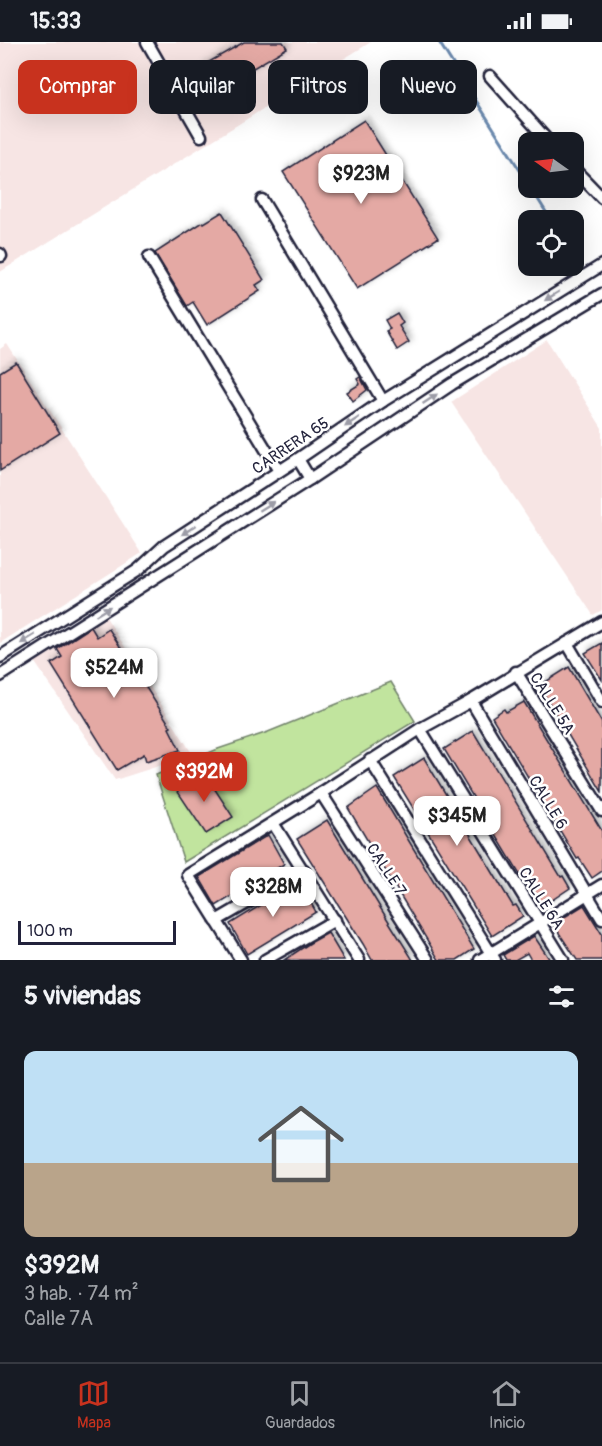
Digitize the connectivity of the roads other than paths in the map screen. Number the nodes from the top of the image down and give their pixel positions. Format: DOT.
graph roads {
  1 [pos="147,42"];
  2 [pos="490,76"];
  3 [pos="540,132"];
  4 [pos="201,136"];
  5 [pos="584,179"];
  6 [pos="602,198"];
  7 [pos="262,200"];
  8 [pos="149,257"];
  9 [pos="602,265"];
  10 [pos="602,294"];
  11 [pos="383,401"];
  12 [pos="298,459"];
  13 [pos="279,471"];
  14 [pos="310,479"];
  15 [pos="602,622"];
  16 [pos="567,643"];
  17 [pos="0,657"];
  18 [pos="516,672"];
  19 [pos="0,676"];
  20 [pos="471,701"];
  21 [pos="602,702"];
  22 [pos="420,729"];
  23 [pos="370,760"];
  24 [pos="321,793"];
  25 [pos="602,811"];
  26 [pos="273,823"];
  27 [pos="304,870"];
  28 [pos="602,885"];
  29 [pos="587,894"];
  30 [pos="602,919"];
  31 [pos="335,920"];
  32 [pos="216,921"];
  33 [pos="540,923"];
  34 [pos="493,957"];
  35 [pos="241,960"];
  36 [pos="265,960"];
  37 [pos="359,960"];
  38 [pos="428,960"];
  39 [pos="480,960"];
  40 [pos="563,960"];
  1 -- 4 [label="street"];
  2 -- 3 [label="street"];
  5 -- 6 [label="street"];
  7 -- 11 [label="street"];
  8 -- 13 [label="street"];
  9 -- 11 [label="street, CARRERA 65, one-way"];
  14 -- 10 [label="street, one-way"];
  11 -- 12 [label="street, CARRERA 65, one-way"];
  12 -- 13 [label="street, CARRERA 65"];
  12 -- 14 [label="street"];
  13 -- 17 [label="street, CARRERA 65, one-way"];
  19 -- 14 [label="street, one-way"];
  15 -- 16 [label="street"];
  16 -- 18 [label="street"];
  16 -- 21 [label="street"];
  18 -- 20 [label="street"];
  18 -- 25 [label="street, CALLE 5A"];
  20 -- 22 [label="street"];
  20 -- 29 [label="street, CALLE 6"];
  22 -- 23 [label="street"];
  22 -- 33 [label="street, CALLE 6A"];
  23 -- 24 [label="street"];
  23 -- 34 [label="street"];
  24 -- 26 [label="street"];
  24 -- 38 [label="street, CALLE 7"];
  26 -- 27 [label="street"];
  26 -- 32 [label="street"];
  27 -- 31 [label="street"];
  27 -- 32 [label="street"];
  28 -- 29 [label="street"];
  29 -- 30 [label="street, CALLE 6"];
  29 -- 33 [label="street"];
  31 -- 36 [label="street"];
  31 -- 37 [label="street"];
  32 -- 35 [label="street"];
  33 -- 34 [label="street"];
  33 -- 40 [label="street, CALLE 6A"];
  34 -- 39 [label="street"];
}
